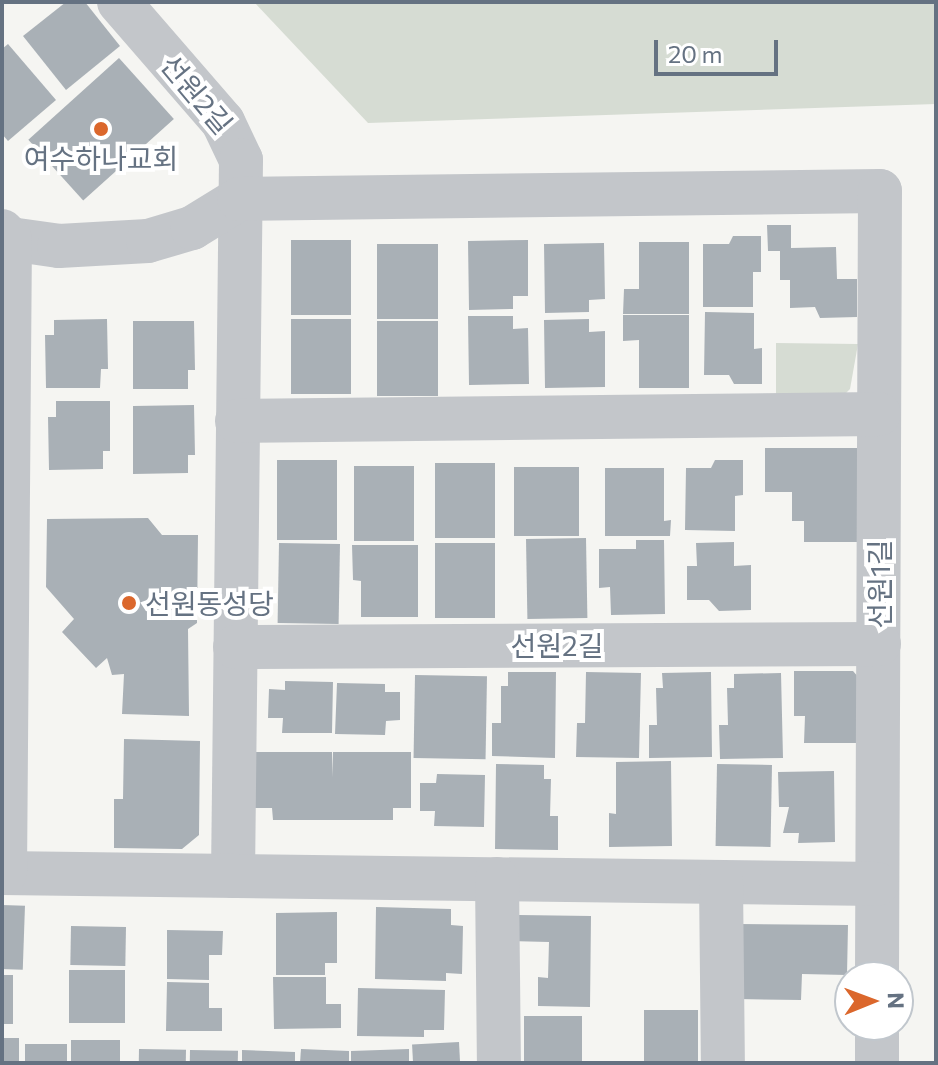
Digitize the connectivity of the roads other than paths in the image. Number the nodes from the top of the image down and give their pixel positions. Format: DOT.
graph roads {
  1 [pos="119,2"];
  2 [pos="239,199"];
  3 [pos="6,235"];
  4 [pos="879,414"];
  5 [pos="237,421"];
  6 [pos="879,644"];
  7 [pos="235,647"];
  8 [pos="4,873"];
  9 [pos="233,876"];
  10 [pos="497,879"];
  11 [pos="721,882"];
  12 [pos="877,884"];
  13 [pos="877,961"];
  14 [pos="877,1041"];
  15 [pos="499,1063"];
  16 [pos="723,1063"];
  17 [pos="877,1063"];
  1 -- 2 [label="street, 선원2길"];
  2 -- 3 [label="street"];
  2 -- 4 [label="street, 선원1길"];
  2 -- 5 [label="street, 선원2길"];
  3 -- 8 [label="street"];
  4 -- 5 [label="street"];
  4 -- 6 [label="street, 선원1길"];
  5 -- 7 [label="street, 선원2길"];
  6 -- 7 [label="street, 선원2길"];
  6 -- 12 [label="street, 선원1길"];
  7 -- 9 [label="street, 선원2길"];
  8 -- 9 [label="street"];
  9 -- 10 [label="street"];
  10 -- 11 [label="street"];
  10 -- 15 [label="street"];
  11 -- 12 [label="street"];
  11 -- 16 [label="street"];
  12 -- 13 [label="street, 선원1길"];
  14 -- 17 [label="street"];
}
